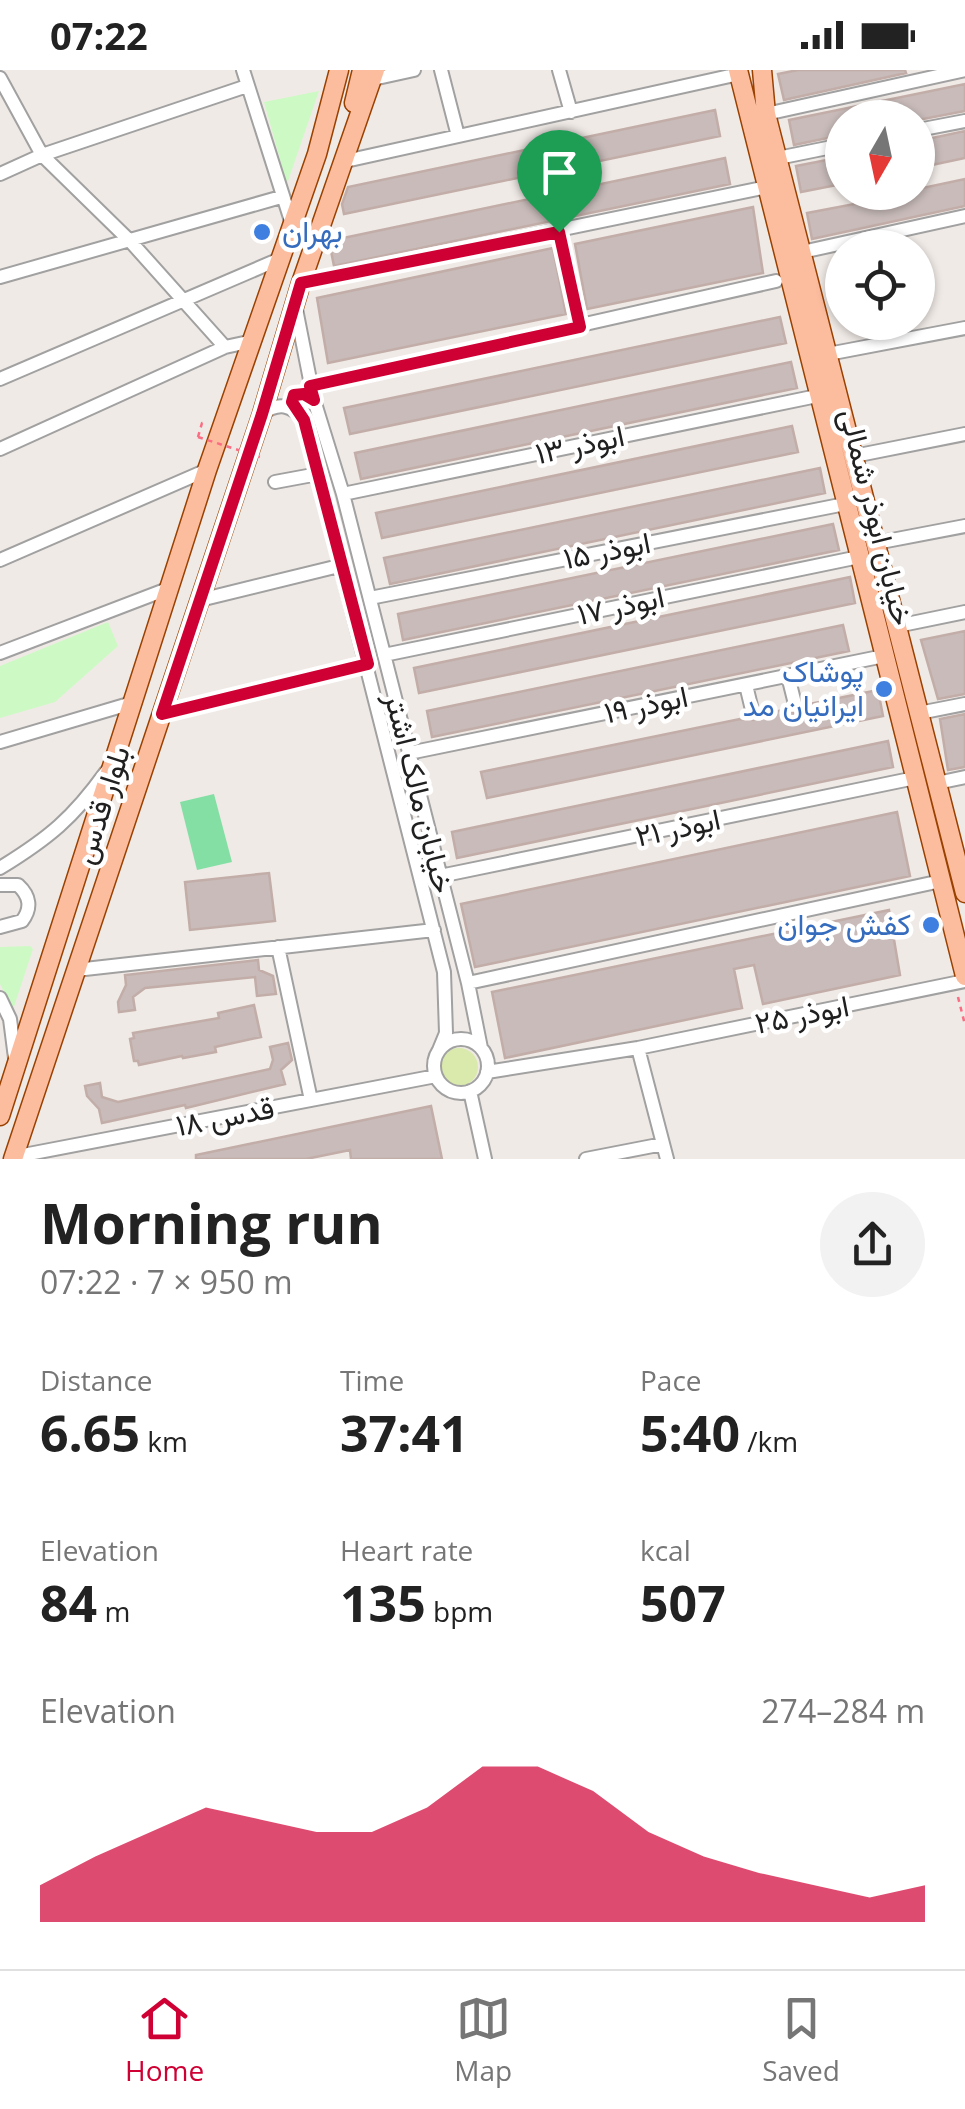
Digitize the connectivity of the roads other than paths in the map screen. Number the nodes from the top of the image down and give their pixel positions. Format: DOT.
graph roads {
  1 [pos="242,70"];
  2 [pos="339,70"];
  3 [pos="350,70"];
  4 [pos="414,70"];
  5 [pos="442,70"];
  6 [pos="559,70"];
  7 [pos="762,70"];
  8 [pos="965,70"];
  9 [pos="743,71"];
  10 [pos="370,73"];
  11 [pos="0,78"];
  12 [pos="247,86"];
  13 [pos="765,107"];
  14 [pos="570,112"];
  15 [pos="965,121"];
  16 [pos="935,127"];
  17 [pos="458,136"];
  18 [pos="825,148"];
  19 [pos="318,154"];
  20 [pos="42,155"];
  21 [pos="778,158"];
  22 [pos="342,159"];
  23 [pos="0,174"];
  24 [pos="767,188"];
  25 [pos="282,197"];
  26 [pos="965,216"];
  27 [pos="293,226"];
  28 [pos="559,232"];
  29 [pos="131,242"];
  30 [pos="802,252"];
  31 [pos="282,258"];
  32 [pos="0,277"];
  33 [pos="776,281"];
  34 [pos="301,283"];
  35 [pos="185,298"];
  36 [pos="295,305"];
  37 [pos="580,327"];
  38 [pos="965,328"];
  39 [pos="253,341"];
  40 [pos="226,347"];
  41 [pos="828,354"];
  42 [pos="0,379"];
  43 [pos="312,393"];
  44 [pos="817,396"];
  45 [pos="296,410"];
  46 [pos="262,414"];
  47 [pos="965,434"];
  48 [pos="0,449"];
  49 [pos="854,456"];
  50 [pos="208,470"];
  51 [pos="318,474"];
  52 [pos="274,482"];
  53 [pos="343,494"];
  54 [pos="845,504"];
  55 [pos="965,526"];
  56 [pos="876,544"];
  57 [pos="858,558"];
  58 [pos="0,560"];
  59 [pos="343,565"];
  60 [pos="170,588"];
  61 [pos="370,598"];
  62 [pos="200,600"];
  63 [pos="965,612"];
  64 [pos="897,626"];
  65 [pos="0,653"];
  66 [pos="384,655"];
  67 [pos="884,656"];
  68 [pos="368,664"];
  69 [pos="788,676"];
  70 [pos="746,684"];
  71 [pos="132,703"];
  72 [pos="794,704"];
  73 [pos="965,704"];
  74 [pos="752,710"];
  75 [pos="920,713"];
  76 [pos="162,714"];
  77 [pos="0,742"];
  78 [pos="409,753"];
  79 [pos="113,761"];
  80 [pos="965,777"];
  81 [pos="915,778"];
  82 [pos="937,783"];
  83 [pos="0,868"];
  84 [pos="440,876"];
  85 [pos="941,881"];
  86 [pos="964,883"];
  87 [pos="0,885"];
  88 [pos="0,927"];
  89 [pos="434,930"];
  90 [pos="278,948"];
  91 [pos="76,970"];
  92 [pos="965,979"];
  93 [pos="468,983"];
  94 [pos="0,998"];
  95 [pos="481,1048"];
  96 [pos="638,1048"];
  97 [pos="439,1050"];
  98 [pos="487,1072"];
  99 [pos="14,1074"];
  100 [pos="436,1076"];
  101 [pos="470,1091"];
  102 [pos="310,1100"];
  103 [pos="0,1116"];
  104 [pos="663,1144"];
  105 [pos="13,1158"];
  106 [pos="485,1159"];
  107 [pos="586,1159"];
  108 [pos="668,1159"];
  1 -- 12 [label="street"];
  2 -- 19 [label="main road, بلوار قدس"];
  3 -- 19 [label="main road"];
  4 -- 10 [label="street"];
  5 -- 17 [label="street"];
  6 -- 14 [label="street"];
  7 -- 13 [label="main road, خیابان ابوذر شمالی"];
  8 -- 13 [label="street"];
  9 -- 13 [label="main road"];
  9 -- 14 [label="street"];
  9 -- 24 [label="main road, خیابان ابوذر شمالی"];
  10 -- 22 [label="main road, بلوار قدس"];
  11 -- 20 [label="street"];
  12 -- 20 [label="street"];
  12 -- 25 [label="street"];
  13 -- 21 [label="main road, خیابان ابوذر شمالی"];
  14 -- 17 [label="street"];
  15 -- 16 [label="street"];
  17 -- 22 [label="street"];
  18 -- 21 [label="street"];
  19 -- 27 [label="main road, بلوار قدس"];
  20 -- 23 [label="street"];
  20 -- 29 [label="street"];
  21 -- 30 [label="main road, خیابان ابوذر شمالی"];
  22 -- 34 [label="main road, بلوار قدس"];
  24 -- 28 [label="street"];
  24 -- 44 [label="main road, خیابان ابوذر شمالی"];
  25 -- 27 [label="street"];
  25 -- 29 [label="street"];
  26 -- 30 [label="street"];
  27 -- 31 [label="main road, بلوار قدس"];
  28 -- 34 [label="street"];
  28 -- 37 [label="street"];
  29 -- 32 [label="street"];
  29 -- 35 [label="street"];
  30 -- 41 [label="main road, خیابان ابوذر شمالی"];
  31 -- 35 [label="street"];
  31 -- 39 [label="main road, بلوار قدس"];
  33 -- 37 [label="street"];
  34 -- 36 [label="main road, بلوار قدس"];
  35 -- 40 [label="street"];
  35 -- 42 [label="street"];
  36 -- 43 [label="street, خیابان مالک اشتر"];
  36 -- 46 [label="main road, بلوار قدس"];
  37 -- 43 [label="street"];
  38 -- 41 [label="street"];
  39 -- 40 [label="street"];
  39 -- 50 [label="main road, بلوار قدس"];
  40 -- 48 [label="street"];
  41 -- 49 [label="main road, خیابان ابوذر شمالی"];
  43 -- 45 [label="street"];
  43 -- 53 [label="street, خیابان مالک اشتر"];
  44 -- 53 [label="street, ابوذر ۱۳"];
  44 -- 54 [label="main road, خیابان ابوذر شمالی"];
  45 -- 46 [label="street"];
  45 -- 51 [label="street, خیابان مالک اشتر"];
  46 -- 62 [label="main road, بلوار قدس"];
  47 -- 49 [label="street"];
  49 -- 56 [label="main road, خیابان ابوذر شمالی"];
  50 -- 58 [label="street"];
  50 -- 60 [label="main road, بلوار قدس"];
  51 -- 52 [label="street"];
  51 -- 59 [label="street, خیابان مالک اشتر"];
  53 -- 61 [label="street, خیابان مالک اشتر"];
  54 -- 57 [label="main road, خیابان ابوذر شمالی"];
  54 -- 61 [label="street, ابوذر ۱۵"];
  55 -- 56 [label="street"];
  56 -- 64 [label="main road, خیابان ابوذر شمالی"];
  57 -- 66 [label="street, ابوذر ۱۷"];
  57 -- 67 [label="main road, خیابان ابوذر شمالی"];
  59 -- 62 [label="street"];
  59 -- 68 [label="street, خیابان مالک اشتر"];
  60 -- 65 [label="street"];
  60 -- 71 [label="main road, بلوار قدس"];
  61 -- 66 [label="street, خیابان مالک اشتر"];
  62 -- 76 [label="main road, بلوار قدس"];
  63 -- 64 [label="street"];
  64 -- 75 [label="main road, خیابان ابوذر شمالی"];
  66 -- 78 [label="street, خیابان مالک اشتر"];
  67 -- 69 [label="street, ابوذر ۱۹"];
  67 -- 81 [label="main road, خیابان ابوذر شمالی"];
  68 -- 76 [label="street"];
  68 -- 89 [label="street, خیابان مالک اشتر"];
  69 -- 70 [label="street, ابوذر ۱۹"];
  69 -- 72 [label="street"];
  70 -- 74 [label="street"];
  70 -- 78 [label="street, ابوذر ۱۹"];
  71 -- 77 [label="street"];
  71 -- 79 [label="main road, بلوار قدس"];
  73 -- 75 [label="street"];
  75 -- 82 [label="main road, خیابان ابوذر شمالی"];
  76 -- 91 [label="main road, بلوار قدس"];
  78 -- 84 [label="street, خیابان مالک اشتر"];
  79 -- 83 [label="street"];
  79 -- 99 [label="main road, بلوار قدس"];
  80 -- 82 [label="street"];
  81 -- 84 [label="street, ابوذر ۲۱"];
  81 -- 85 [label="main road, خیابان ابوذر شمالی"];
  82 -- 86 [label="main road, خیابان ابوذر شمالی"];
  84 -- 93 [label="street, خیابان مالک اشتر"];
  85 -- 92 [label="main road, خیابان ابوذر شمالی"];
  85 -- 93 [label="street"];
  87 -- 88 [label="street"];
  89 -- 90 [label="street"];
  89 -- 97 [label="street, خیابان مالک اشتر"];
  90 -- 91 [label="street"];
  90 -- 102 [label="street"];
  91 -- 105 [label="main road, بلوار قدس"];
  92 -- 96 [label="street, ابوذر ۲۵"];
  93 -- 95 [label="street, خیابان مالک اشتر"];
  94 -- 99 [label="street"];
  95 -- 97 [label="street"];
  95 -- 98 [label="street"];
  96 -- 98 [label="street, ابوذر ۲۵"];
  96 -- 104 [label="street"];
  97 -- 100 [label="street"];
  98 -- 101 [label="street"];
  99 -- 103 [label="main road, بلوار قدس"];
  100 -- 101 [label="street"];
  100 -- 102 [label="street, قدس ۱۸"];
  101 -- 106 [label="street"];
  102 -- 105 [label="street, قدس ۱۸"];
  104 -- 107 [label="street"];
  104 -- 108 [label="street"];
}
